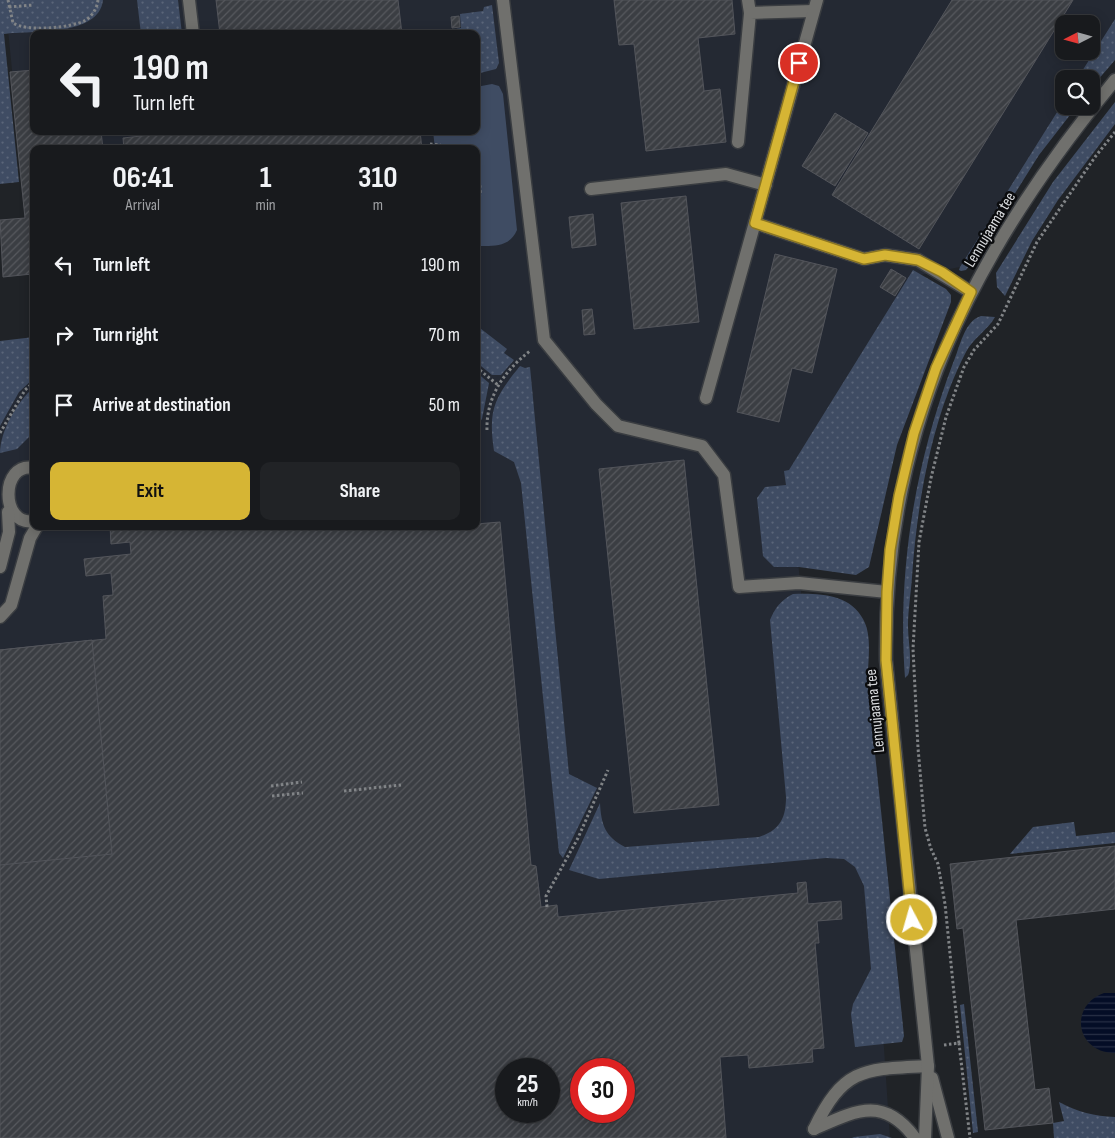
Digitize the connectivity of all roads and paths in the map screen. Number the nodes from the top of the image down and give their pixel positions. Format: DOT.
graph roads {
  1 [pos="8,0"];
  2 [pos="98,0"];
  3 [pos="190,0"];
  4 [pos="503,0"];
  5 [pos="748,0"];
  6 [pos="33,5"];
  7 [pos="815,5"];
  8 [pos="8,7"];
  9 [pos="750,13"];
  10 [pos="193,30"];
  11 [pos="1115,80"];
  12 [pos="1115,132"];
  13 [pos="738,142"];
  14 [pos="430,144"];
  15 [pos="440,145"];
  16 [pos="766,185"];
  17 [pos="591,189"];
  18 [pos="755,223"];
  19 [pos="971,292"];
  20 [pos="520,358"];
  21 [pos="480,370"];
  22 [pos="498,384"];
  23 [pos="30,386"];
  24 [pos="706,398"];
  25 [pos="487,430"];
  26 [pos="0,433"];
  27 [pos="30,468"];
  28 [pos="8,512"];
  29 [pos="30,521"];
  30 [pos="35,530"];
  31 [pos="0,567"];
  32 [pos="887,592"];
  33 [pos="0,617"];
  34 [pos="608,770"];
  35 [pos="302,782"];
  36 [pos="401,785"];
  37 [pos="270,786"];
  38 [pos="344,790"];
  39 [pos="303,793"];
  40 [pos="272,796"];
  41 [pos="546,906"];
  42 [pos="959,1044"];
  43 [pos="928,1066"];
  44 [pos="915,1138"];
  45 [pos="925,1138"];
  46 [pos="948,1138"];
  1 -- 8 [label="path"];
  2 -- 8 [label="path"];
  3 -- 10 [label="street"];
  4 -- 32 [label="street"];
  5 -- 9 [label="street"];
  6 -- 8 [label="path"];
  7 -- 9 [label="street"];
  7 -- 16 [label="street"];
  9 -- 13 [label="street"];
  11 -- 19 [label="street, Lennujaama tee"];
  12 -- 42 [label="path"];
  14 -- 15 [label="path"];
  16 -- 17 [label="street"];
  16 -- 18 [label="street"];
  18 -- 19 [label="street"];
  18 -- 24 [label="street"];
  19 -- 32 [label="street, Lennujaama tee"];
  20 -- 22 [label="path"];
  21 -- 22 [label="path"];
  22 -- 25 [label="path"];
  23 -- 26 [label="path"];
  27 -- 28 [label="street"];
  28 -- 29 [label="street"];
  28 -- 31 [label="street"];
  30 -- 33 [label="street"];
  32 -- 43 [label="street, Lennujaama tee"];
  34 -- 41 [label="path"];
  35 -- 37 [label="path"];
  36 -- 38 [label="path"];
  39 -- 40 [label="path"];
  43 -- 44 [label="street"];
  43 -- 45 [label="street, Lennujaama tee"];
  43 -- 46 [label="street, Lennujaama tee"];
}
